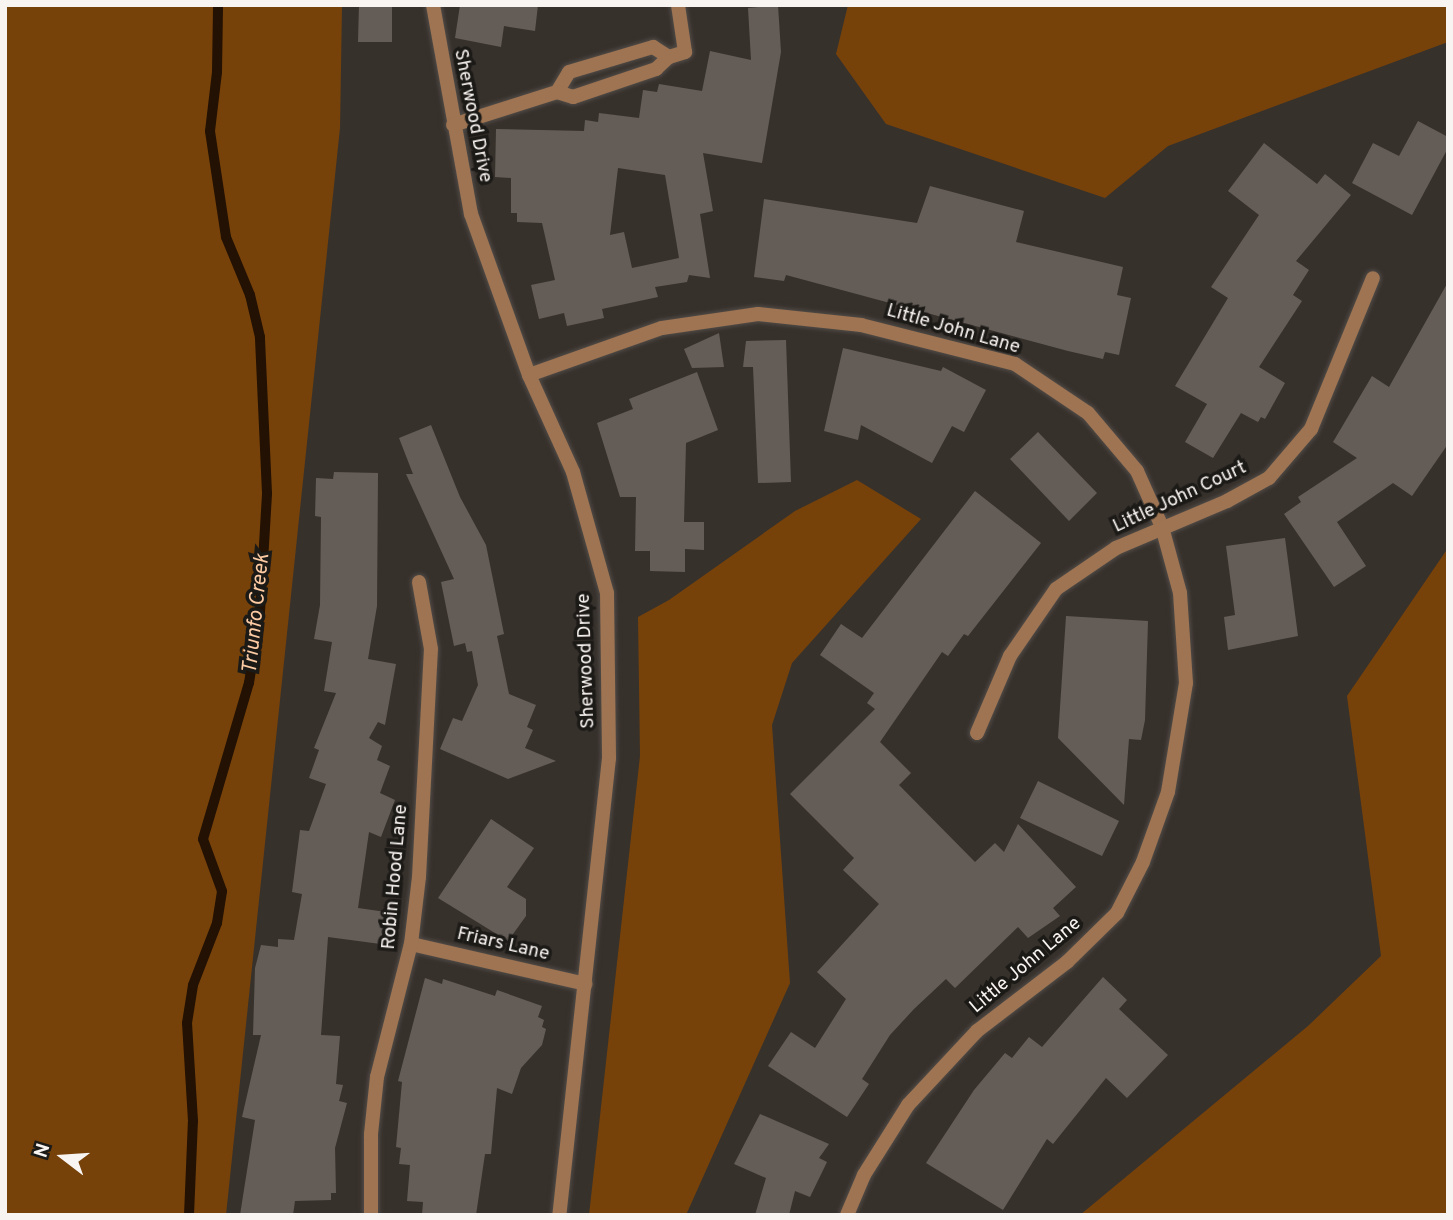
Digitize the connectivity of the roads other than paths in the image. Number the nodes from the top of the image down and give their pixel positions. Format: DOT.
graph roads {
  1 [pos="433,5"];
  2 [pos="678,5"];
  3 [pos="670,57"];
  4 [pos="557,92"];
  5 [pos="453,125"];
  6 [pos="1373,278"];
  7 [pos="529,375"];
  8 [pos="1162,527"];
  9 [pos="419,582"];
  10 [pos="977,733"];
  11 [pos="411,944"];
  12 [pos="585,984"];
  13 [pos="371,1215"];
  14 [pos="559,1215"];
  15 [pos="847,1215"];
  1 -- 5 [label="street, Sherwood Drive"];
  2 -- 3 [label="street"];
  3 -- 4 [label="street"];
  3 -- 4 [label="street"];
  4 -- 5 [label="street"];
  5 -- 7 [label="street, Sherwood Drive"];
  6 -- 8 [label="street, Little John Court"];
  7 -- 8 [label="street, Little John Lane"];
  7 -- 12 [label="street, Sherwood Drive"];
  8 -- 10 [label="street, Little John Court"];
  8 -- 15 [label="street, Little John Lane"];
  9 -- 11 [label="street, Robin Hood Lane"];
  11 -- 12 [label="street, Friars Lane"];
  11 -- 13 [label="street, Robin Hood Lane"];
  12 -- 14 [label="street, Sherwood Drive"];
}
